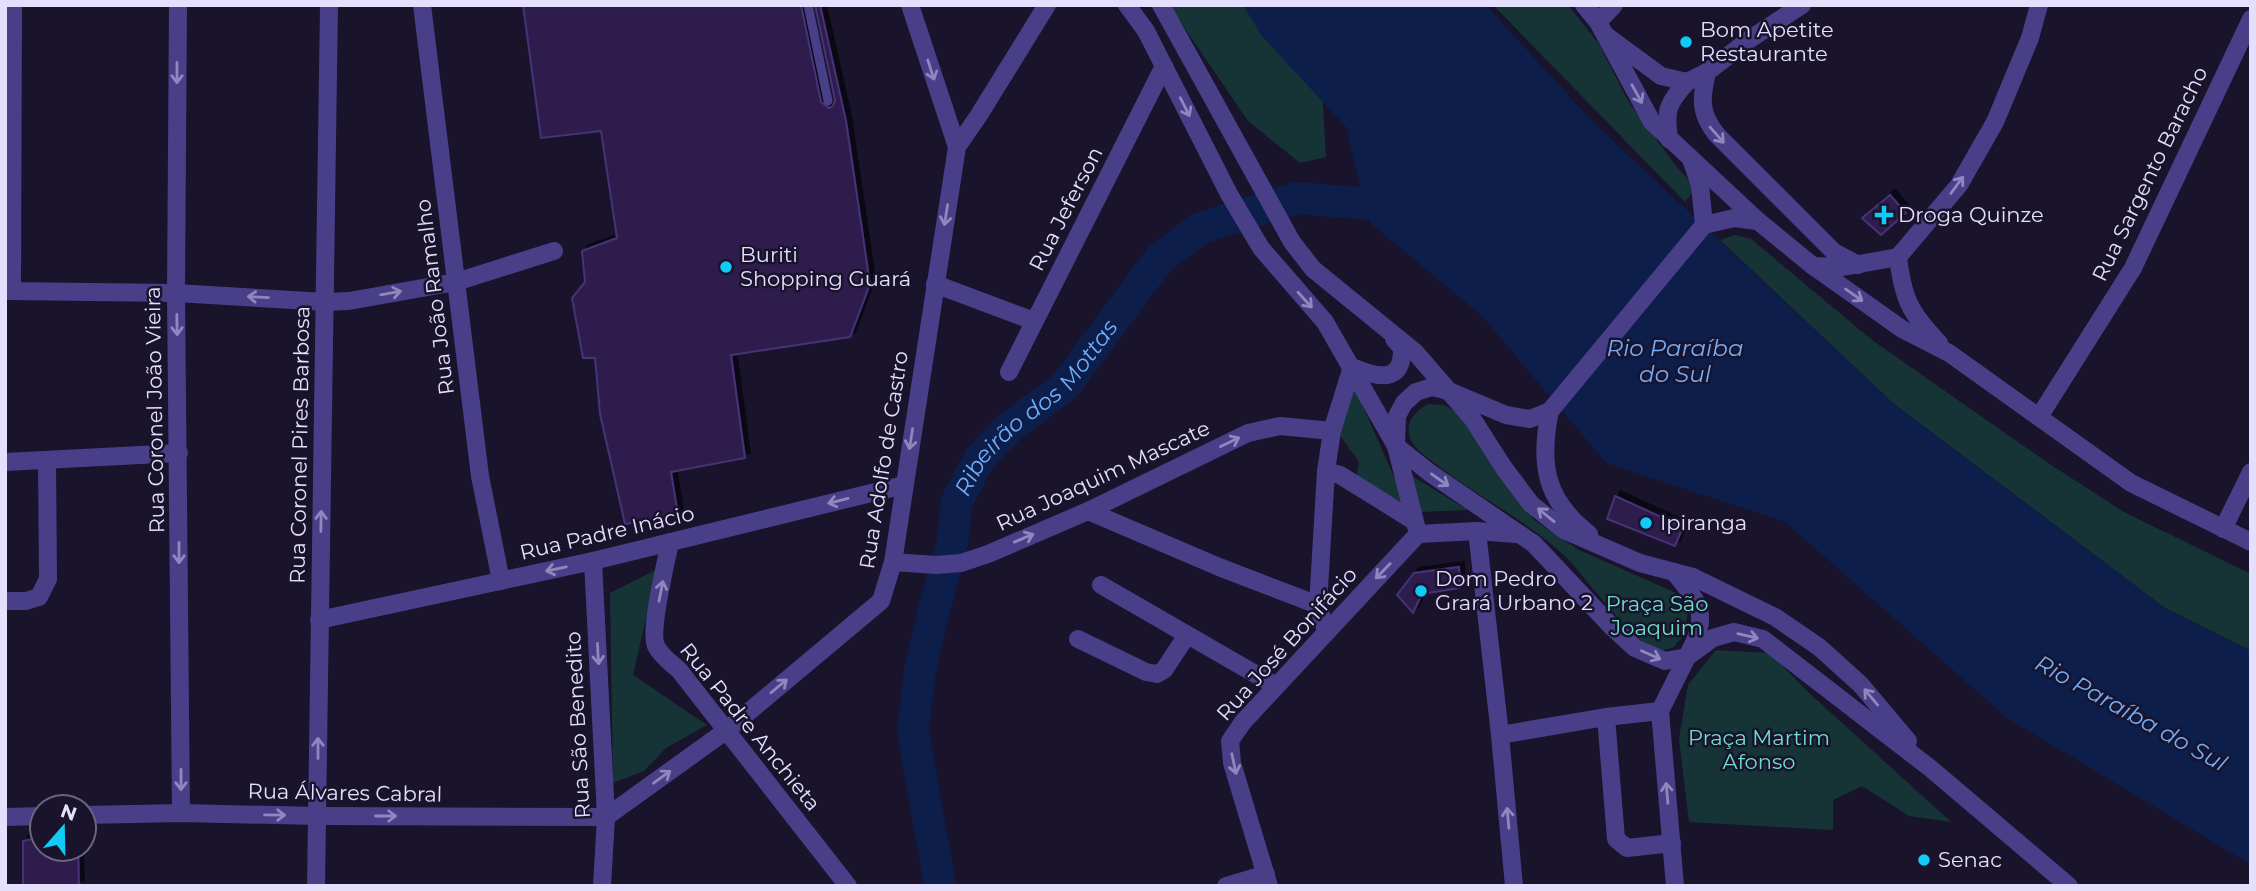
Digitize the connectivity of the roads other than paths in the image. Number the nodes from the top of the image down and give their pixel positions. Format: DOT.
graph roads {
  1 [pos="13,5"];
  2 [pos="178,5"];
  3 [pos="329,5"];
  4 [pos="422,5"];
  5 [pos="808,5"];
  6 [pos="910,5"];
  7 [pos="1047,5"];
  8 [pos="1127,5"];
  9 [pos="1161,5"];
  10 [pos="1584,5"];
  11 [pos="1614,5"];
  12 [pos="1802,5"];
  13 [pos="2039,5"];
  14 [pos="2251,19"];
  15 [pos="1601,28"];
  16 [pos="1164,66"];
  17 [pos="1707,72"];
  18 [pos="1687,82"];
  19 [pos="828,101"];
  20 [pos="1669,139"];
  21 [pos="957,147"];
  22 [pos="1690,156"];
  23 [pos="1758,222"];
  24 [pos="1703,228"];
  25 [pos="554,251"];
  26 [pos="1898,257"];
  27 [pos="1858,265"];
  28 [pos="1813,266"];
  29 [pos="456,282"];
  30 [pos="935,284"];
  31 [pos="8,291"];
  32 [pos="176,293"];
  33 [pos="326,302"];
  34 [pos="1375,318"];
  35 [pos="1034,321"];
  36 [pos="1949,353"];
  37 [pos="1352,367"];
  38 [pos="1009,372"];
  39 [pos="1449,391"];
  40 [pos="1552,409"];
  41 [pos="2039,417"];
  42 [pos="1332,431"];
  43 [pos="1396,446"];
  44 [pos="179,453"];
  45 [pos="47,461"];
  46 [pos="5,462"];
  47 [pos="1326,471"];
  48 [pos="2251,472"];
  49 [pos="904,485"];
  50 [pos="1088,511"];
  51 [pos="1416,527"];
  52 [pos="2223,529"];
  53 [pos="1478,531"];
  54 [pos="1519,534"];
  55 [pos="670,542"];
  56 [pos="2251,542"];
  57 [pos="1609,550"];
  58 [pos="593,561"];
  59 [pos="893,562"];
  60 [pos="1674,572"];
  61 [pos="500,581"];
  62 [pos="1101,585"];
  63 [pos="5,601"];
  64 [pos="1318,605"];
  65 [pos="319,620"];
  66 [pos="1326,631"];
  67 [pos="1187,635"];
  68 [pos="1078,639"];
  69 [pos="1687,657"];
  70 [pos="1276,686"];
  71 [pos="1660,711"];
  72 [pos="1606,717"];
  73 [pos="727,730"];
  74 [pos="1500,735"];
  75 [pos="1930,768"];
  76 [pos="181,813"];
  77 [pos="98,815"];
  78 [pos="28,816"];
  79 [pos="318,816"];
  80 [pos="5,817"];
  81 [pos="606,817"];
  82 [pos="1672,843"];
  83 [pos="1267,880"];
  84 [pos="316,886"];
  85 [pos="602,886"];
  86 [pos="848,886"];
  87 [pos="1226,886"];
  88 [pos="1514,886"];
  89 [pos="1675,886"];
  90 [pos="2069,886"];
  1 -- 31 [label="street"];
  2 -- 32 [label="street, Rua Coronel João Vieira, one-way"];
  3 -- 33 [label="street, Rua Coronel Pires Barbosa"];
  4 -- 29 [label="street, Rua João Ramalho"];
  5 -- 19 [label="lane"];
  6 -- 21 [label="street, one-way"];
  7 -- 21 [label="street, Rua Adolfo de Castro"];
  8 -- 16 [label="street"];
  9 -- 34 [label="street"];
  10 -- 15 [label="street"];
  11 -- 15 [label="street"];
  12 -- 17 [label="street"];
  26 -- 13 [label="street, one-way"];
  14 -- 41 [label="street, Rua Sargento Baracho"];
  15 -- 18 [label="street"];
  15 -- 20 [label="street, one-way"];
  16 -- 35 [label="street, Rua Jeferson"];
  16 -- 37 [label="street, one-way"];
  17 -- 18 [label="street"];
  17 -- 27 [label="street, one-way"];
  18 -- 20 [label="street"];
  20 -- 22 [label="street"];
  21 -- 30 [label="street, Rua Adolfo de Castro, one-way"];
  22 -- 23 [label="street"];
  22 -- 24 [label="street"];
  23 -- 24 [label="street"];
  23 -- 28 [label="street"];
  24 -- 40 [label="street"];
  25 -- 29 [label="street"];
  26 -- 27 [label="street"];
  26 -- 36 [label="street"];
  27 -- 28 [label="street"];
  28 -- 36 [label="street, one-way"];
  33 -- 29 [label="street, one-way"];
  29 -- 61 [label="street, Rua João Ramalho"];
  30 -- 35 [label="street"];
  30 -- 49 [label="street, Rua Adolfo de Castro, one-way"];
  31 -- 32 [label="street"];
  33 -- 32 [label="street, one-way"];
  32 -- 44 [label="street, Rua Coronel João Vieira, one-way"];
  65 -- 33 [label="street, Rua Coronel Pires Barbosa, one-way"];
  34 -- 37 [label="street"];
  34 -- 39 [label="street"];
  35 -- 38 [label="street, Rua Jeferson"];
  36 -- 41 [label="street"];
  37 -- 42 [label="street"];
  37 -- 43 [label="street"];
  39 -- 40 [label="street"];
  39 -- 43 [label="street"];
  57 -- 39 [label="street, one-way"];
  40 -- 57 [label="street"];
  41 -- 52 [label="street"];
  42 -- 47 [label="street"];
  50 -- 42 [label="street, Rua Joaquim Mascate, one-way"];
  43 -- 51 [label="street"];
  43 -- 54 [label="street, one-way"];
  44 -- 45 [label="street"];
  44 -- 76 [label="street, Rua Coronel João Vieira, one-way"];
  45 -- 46 [label="street"];
  45 -- 63 [label="street"];
  47 -- 51 [label="street"];
  47 -- 64 [label="street"];
  48 -- 52 [label="street"];
  49 -- 55 [label="street, Rua Padre Inácio, one-way"];
  49 -- 59 [label="street, Rua Adolfo de Castro"];
  59 -- 50 [label="street, Rua Joaquim Mascate, one-way"];
  50 -- 64 [label="street"];
  51 -- 53 [label="street"];
  51 -- 66 [label="street, Rua José Bonifácio, one-way"];
  52 -- 56 [label="street"];
  53 -- 54 [label="street"];
  53 -- 74 [label="street"];
  54 -- 69 [label="street, one-way"];
  55 -- 58 [label="street, Rua Padre Inácio"];
  73 -- 55 [label="street, Rua Padre Anchieta, one-way"];
  57 -- 60 [label="street"];
  58 -- 61 [label="street, Rua Padre Inácio, one-way"];
  58 -- 81 [label="street, Rua São Benedito, one-way"];
  73 -- 59 [label="street, Rua Adolfo de Castro, one-way"];
  60 -- 69 [label="street"];
  75 -- 60 [label="street, one-way"];
  61 -- 65 [label="street, Rua Padre Inácio"];
  62 -- 67 [label="street"];
  64 -- 66 [label="street"];
  79 -- 65 [label="street, Rua Coronel Pires Barbosa, one-way"];
  66 -- 70 [label="street, Rua José Bonifácio"];
  67 -- 68 [label="street"];
  67 -- 70 [label="street"];
  69 -- 71 [label="street"];
  69 -- 75 [label="street, one-way"];
  70 -- 83 [label="street, Rua José Bonifácio, one-way"];
  71 -- 72 [label="street"];
  82 -- 71 [label="street, one-way"];
  72 -- 74 [label="street"];
  72 -- 82 [label="street"];
  81 -- 73 [label="street, Rua Adolfo de Castro, one-way"];
  73 -- 86 [label="street, Rua Padre Anchieta"];
  88 -- 74 [label="street, one-way"];
  75 -- 90 [label="street"];
  76 -- 77 [label="street, Rua Álvares Cabral"];
  76 -- 79 [label="street, Rua Álvares Cabral, one-way"];
  78 -- 80 [label="street"];
  79 -- 81 [label="street, Rua Álvares Cabral, one-way"];
  79 -- 84 [label="street, Rua Coronel Pires Barbosa"];
  81 -- 85 [label="street, Rua São Benedito"];
  82 -- 89 [label="street"];
  83 -- 87 [label="street"];
}
